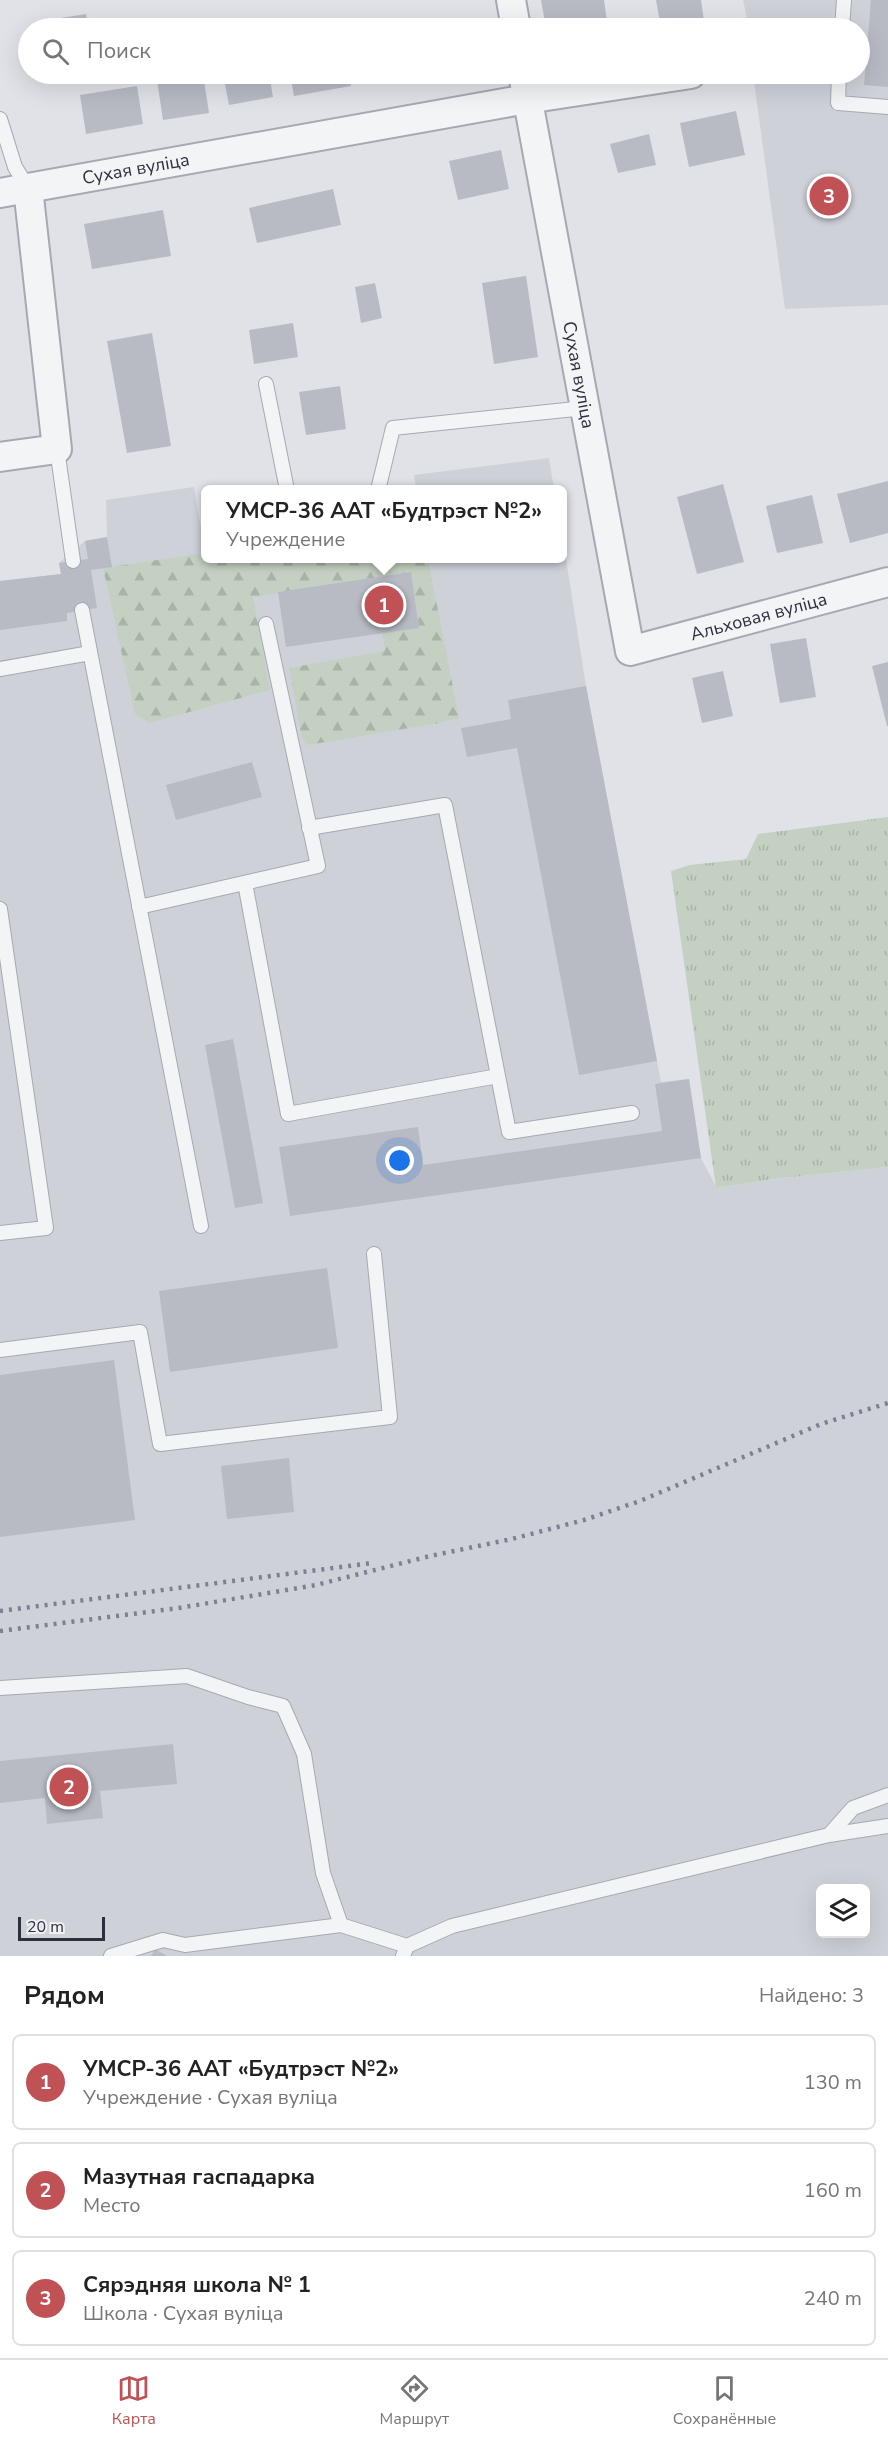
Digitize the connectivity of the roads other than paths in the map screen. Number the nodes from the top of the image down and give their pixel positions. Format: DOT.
graph roads {
  1 [pos="511,0"];
  2 [pos="844,0"];
  3 [pos="514,18"];
  4 [pos="843,18"];
  5 [pos="553,84"];
  6 [pos="839,84"];
  7 [pos="525,86"];
  8 [pos="888,106"];
  9 [pos="0,119"];
  10 [pos="28,189"];
  11 [pos="0,193"];
  12 [pos="266,384"];
  13 [pos="585,408"];
  14 [pos="57,449"];
  15 [pos="0,457"];
  16 [pos="286,485"];
  17 [pos="379,485"];
  18 [pos="74,561"];
  19 [pos="888,582"];
  20 [pos="82,610"];
  21 [pos="266,624"];
  22 [pos="630,651"];
  23 [pos="90,653"];
  24 [pos="0,669"];
  25 [pos="309,828"];
  26 [pos="245,883"];
  27 [pos="139,907"];
  28 [pos="0,909"];
  29 [pos="498,1076"];
  30 [pos="632,1113"];
  31 [pos="201,1226"];
  32 [pos="0,1233"];
  33 [pos="374,1254"];
  34 [pos="0,1350"];
  35 [pos="0,1688"];
  36 [pos="888,1796"];
  37 [pos="888,1826"];
  38 [pos="829,1835"];
  39 [pos="341,1924"];
  40 [pos="405,1951"];
  41 [pos="111,1956"];
  1 -- 3 [label="street"];
  2 -- 4 [label="lane"];
  5 -- 7 [label="street, Сухая вуліца"];
  6 -- 8 [label="lane"];
  7 -- 10 [label="street, Сухая вуліца"];
  7 -- 13 [label="street, Сухая вуліца"];
  9 -- 10 [label="lane"];
  10 -- 11 [label="street, Сухая вуліца"];
  10 -- 14 [label="street"];
  12 -- 16 [label="lane"];
  13 -- 17 [label="lane"];
  13 -- 22 [label="street, Сухая вуліца"];
  14 -- 15 [label="street"];
  14 -- 18 [label="lane"];
  19 -- 22 [label="street, Альховая вуліца"];
  20 -- 23 [label="lane"];
  21 -- 25 [label="lane"];
  23 -- 24 [label="lane"];
  23 -- 27 [label="lane"];
  25 -- 26 [label="lane"];
  25 -- 29 [label="lane"];
  26 -- 27 [label="lane"];
  26 -- 29 [label="lane"];
  27 -- 31 [label="lane"];
  28 -- 32 [label="lane"];
  29 -- 30 [label="lane"];
  33 -- 34 [label="lane"];
  35 -- 39 [label="lane"];
  36 -- 38 [label="lane"];
  37 -- 38 [label="lane"];
  38 -- 40 [label="lane"];
  39 -- 40 [label="lane"];
  39 -- 41 [label="lane"];
}
